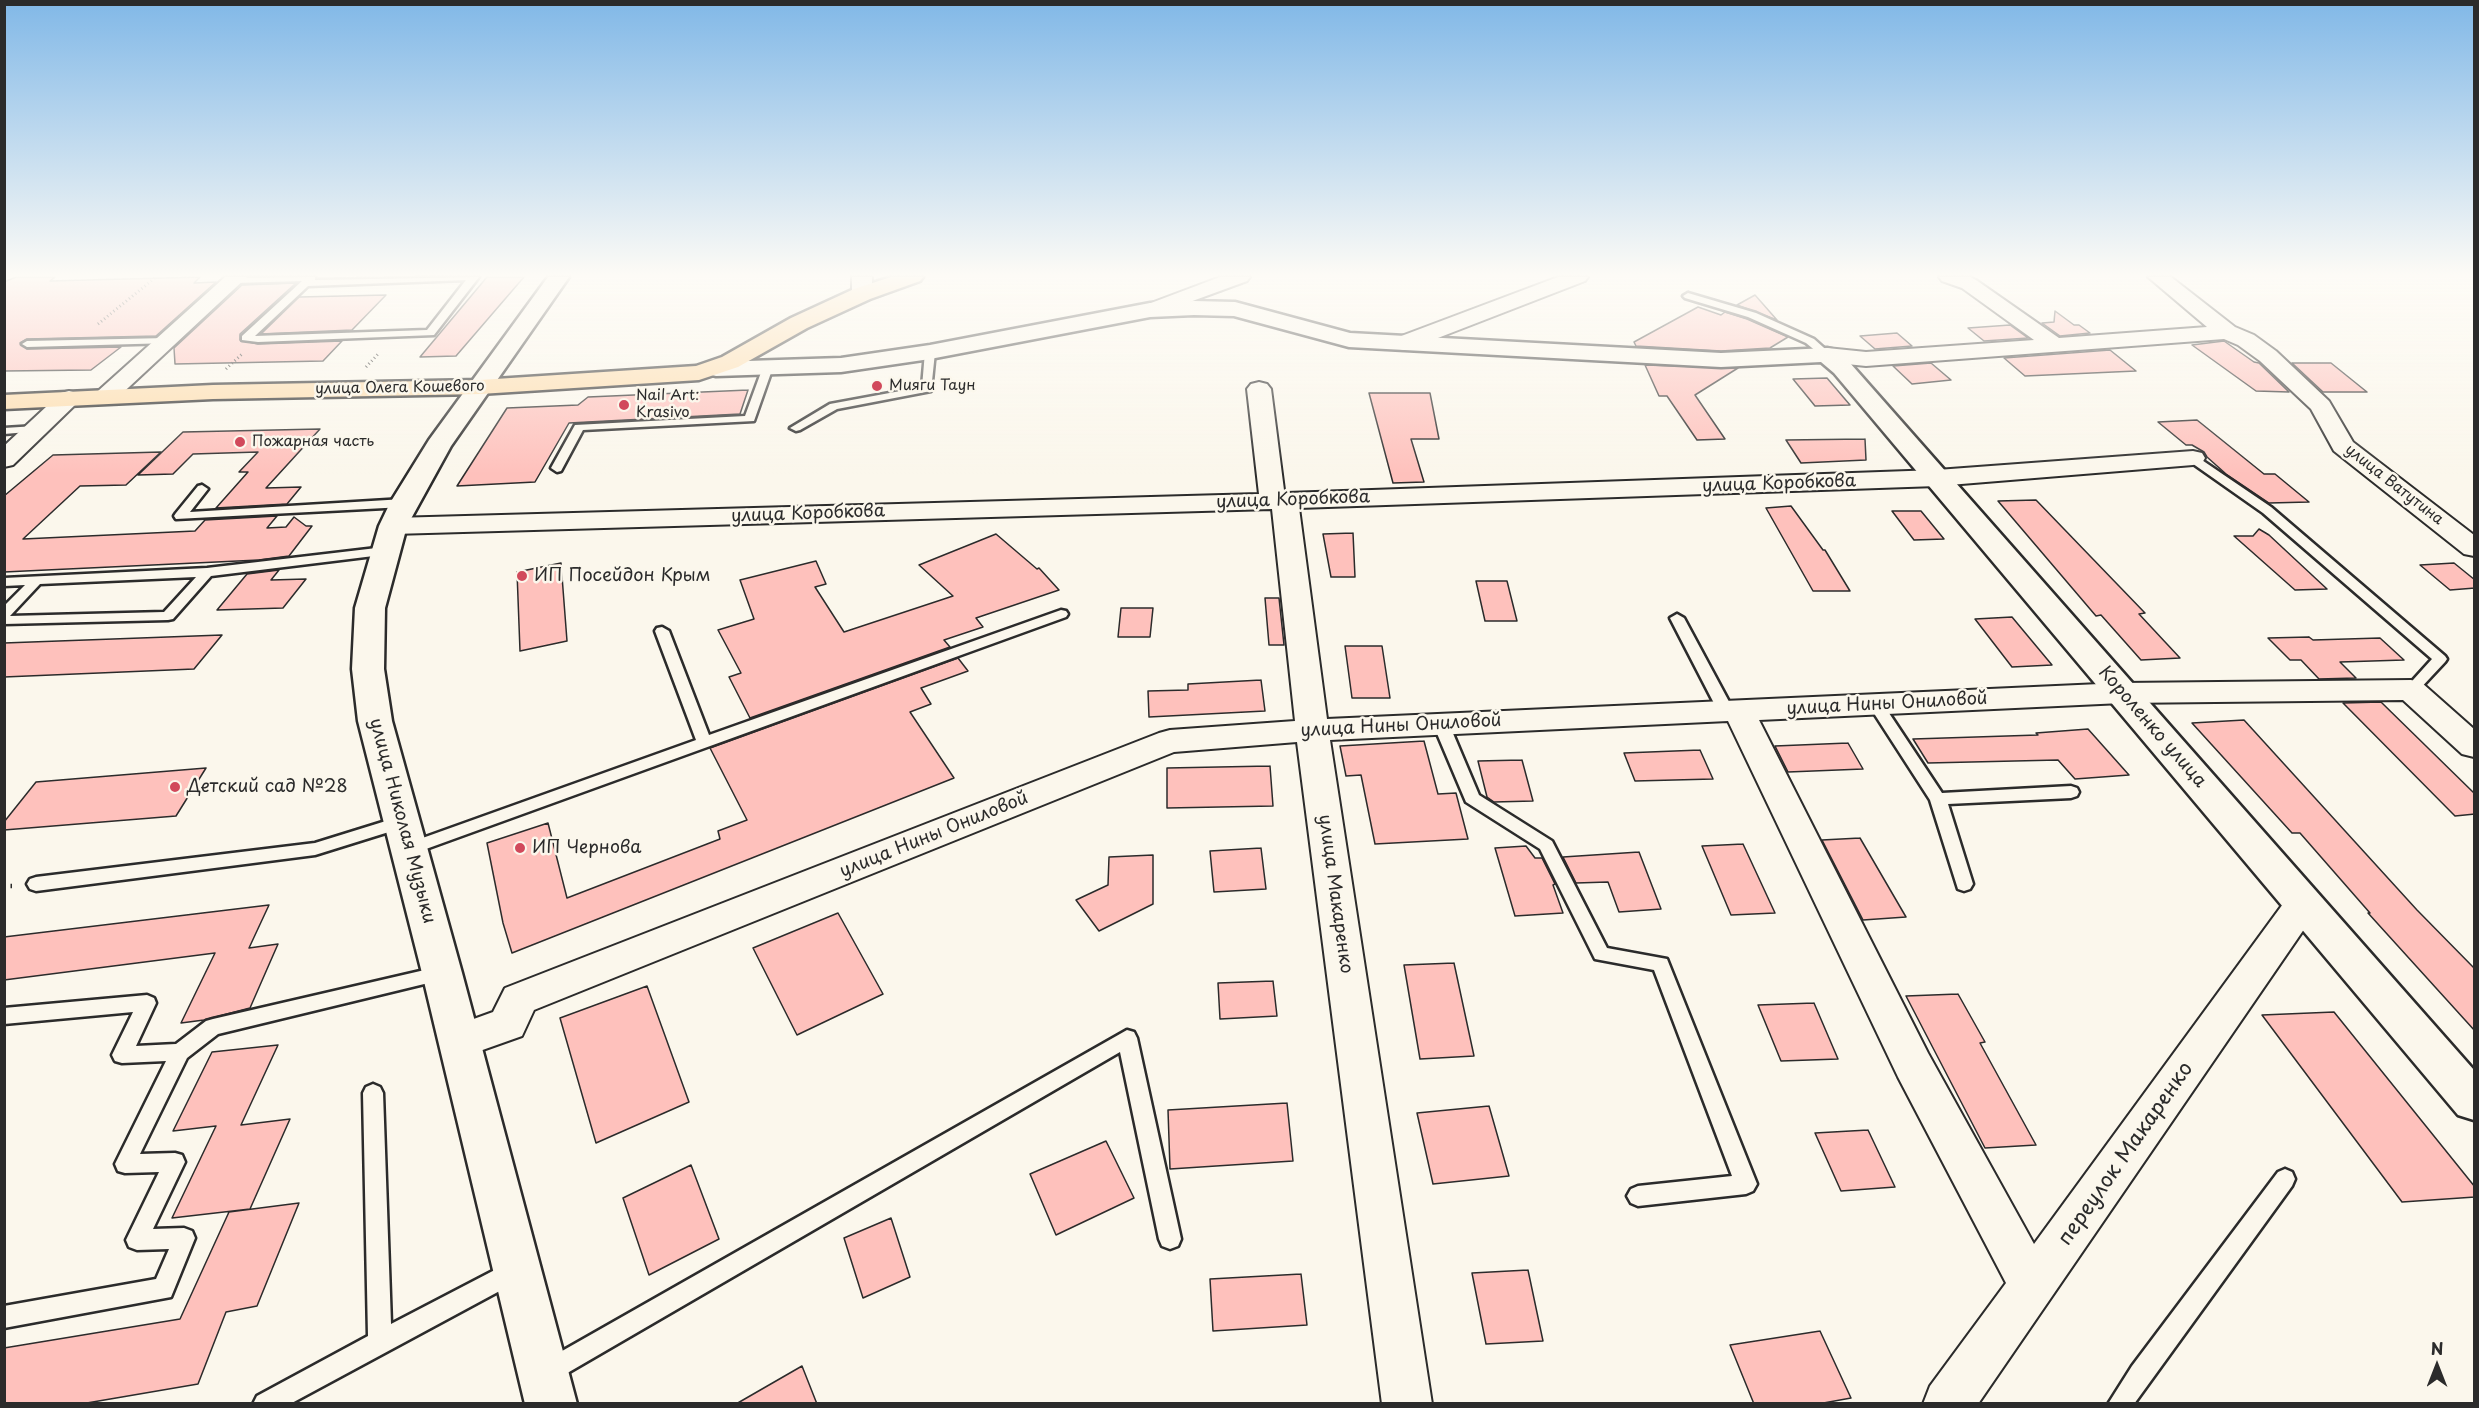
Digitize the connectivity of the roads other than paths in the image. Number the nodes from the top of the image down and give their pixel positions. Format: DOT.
graph roads {
  1 [pos="88,343"];
  2 [pos="165,343"];
  3 [pos="512,343"];
  4 [pos="763,343"];
  5 [pos="979,343"];
  6 [pos="1399,343"];
  7 [pos="1404,343"];
  8 [pos="1813,343"];
  9 [pos="2052,343"];
  10 [pos="2085,343"];
  11 [pos="2250,343"];
  12 [pos="27,344"];
  13 [pos="2055,345"];
  14 [pos="930,352"];
  15 [pos="1827,355"];
  16 [pos="768,367"];
  17 [pos="716,369"];
  18 [pos="480,387"];
  19 [pos="1259,389"];
  20 [pos="106,396"];
  21 [pos="69,398"];
  22 [pos="4,402"];
  23 [pos="796,428"];
  24 [pos="36,429"];
  25 [pos="4,430"];
  26 [pos="2193,458"];
  27 [pos="4,460"];
  28 [pos="557,468"];
  29 [pos="1937,478"];
  30 [pos="202,489"];
  31 [pos="1280,501"];
  32 [pos="394,527"];
  33 [pos="2475,548"];
  34 [pos="207,572"];
  35 [pos="37,580"];
  36 [pos="4,582"];
  37 [pos="4,614"];
  38 [pos="1061,614"];
  39 [pos="1677,618"];
  40 [pos="4,620"];
  41 [pos="662,631"];
  42 [pos="2411,690"];
  43 [pos="2122,693"];
  44 [pos="1876,704"];
  45 [pos="1732,711"];
  46 [pos="1441,724"];
  47 [pos="1312,730"];
  48 [pos="704,742"];
  49 [pos="2475,746"];
  50 [pos="2071,792"];
  51 [pos="1938,799"];
  52 [pos="406,835"];
  53 [pos="36,884"];
  54 [pos="1964,884"];
  55 [pos="2304,903"];
  56 [pos="442,973"];
  57 [pos="4,1016"];
  58 [pos="460,1041"];
  59 [pos="180,1052"];
  60 [pos="373,1093"];
  61 [pos="2475,1101"];
  62 [pos="2285,1179"];
  63 [pos="1638,1196"];
  64 [pos="1170,1239"];
  65 [pos="517,1270"];
  66 [pos="2032,1286"];
  67 [pos="4,1317"];
  68 [pos="380,1343"];
  69 [pos="547,1389"];
  70 [pos="1952,1402"];
  71 [pos="266,1404"];
  72 [pos="1407,1404"];
  73 [pos="2120,1404"];
  1 -- 12 [label="lane"];
  2 -- 20 [label="street"];
  3 -- 18 [label="street, улица Николая Музыки"];
  4 -- 17 [label="main road"];
  5 -- 14 [label="street, улица Олега Кошевого"];
  6 -- 7 [label="street, улица Олега Кошевого"];
  7 -- 15 [label="street, улица Олега Кошевого"];
  8 -- 15 [label="lane"];
  9 -- 13 [label="street"];
  10 -- 13 [label="street"];
  11 -- 33 [label="street, улица Ватутина"];
  13 -- 15 [label="street"];
  14 -- 16 [label="street, улица Олега Кошевого"];
  14 -- 23 [label="lane"];
  15 -- 29 [label="street, Короленко улица"];
  16 -- 17 [label="street, улица Олега Кошевого"];
  16 -- 28 [label="lane"];
  17 -- 18 [label="main road, улица Олега Кошевого"];
  18 -- 20 [label="main road, улица Олега Кошевого"];
  18 -- 32 [label="street, улица Николая Музыки"];
  19 -- 31 [label="street, улица Макаренко"];
  20 -- 21 [label="main road, улица Олега Кошевого"];
  21 -- 22 [label="main road, улица Олега Кошевого"];
  21 -- 24 [label="street"];
  24 -- 25 [label="lane"];
  24 -- 27 [label="street"];
  26 -- 29 [label="street, улица Коробкова"];
  26 -- 42 [label="lane"];
  29 -- 31 [label="street, улица Коробкова"];
  29 -- 43 [label="street, Короленко улица"];
  30 -- 32 [label="lane"];
  31 -- 32 [label="street, улица Коробкова"];
  31 -- 47 [label="street, улица Макаренко"];
  32 -- 34 [label="lane"];
  32 -- 52 [label="street, улица Николая Музыки"];
  34 -- 35 [label="lane"];
  34 -- 40 [label="lane"];
  35 -- 36 [label="lane"];
  35 -- 37 [label="lane"];
  38 -- 48 [label="lane"];
  39 -- 45 [label="lane"];
  41 -- 48 [label="lane"];
  42 -- 43 [label="street, улица Нины Ониловой"];
  42 -- 49 [label="street"];
  43 -- 44 [label="street, улица Нины Ониловой"];
  43 -- 55 [label="street, Короленко улица"];
  44 -- 45 [label="street, улица Нины Ониловой"];
  44 -- 51 [label="lane"];
  45 -- 46 [label="street, улица Нины Ониловой"];
  45 -- 66 [label="street"];
  46 -- 47 [label="street, улица Нины Ониловой"];
  46 -- 63 [label="lane"];
  47 -- 58 [label="street, улица Нины Ониловой"];
  47 -- 72 [label="street, улица Макаренко"];
  48 -- 52 [label="lane"];
  50 -- 51 [label="lane"];
  51 -- 54 [label="lane"];
  52 -- 53 [label="lane"];
  52 -- 56 [label="street, улица Николая Музыки"];
  55 -- 61 [label="street, Короленко улица"];
  55 -- 66 [label="street, переулок Макаренко"];
  56 -- 58 [label="street, улица Николая Музыки"];
  56 -- 59 [label="lane"];
  57 -- 59 [label="lane"];
  58 -- 65 [label="street, улица Николая Музыки"];
  59 -- 67 [label="lane"];
  60 -- 68 [label="lane"];
  62 -- 73 [label="lane"];
  64 -- 69 [label="lane"];
  65 -- 68 [label="lane"];
  65 -- 69 [label="street, улица Николая Музыки"];
  66 -- 70 [label="street, переулок Макаренко"];
  68 -- 71 [label="lane"];
}
